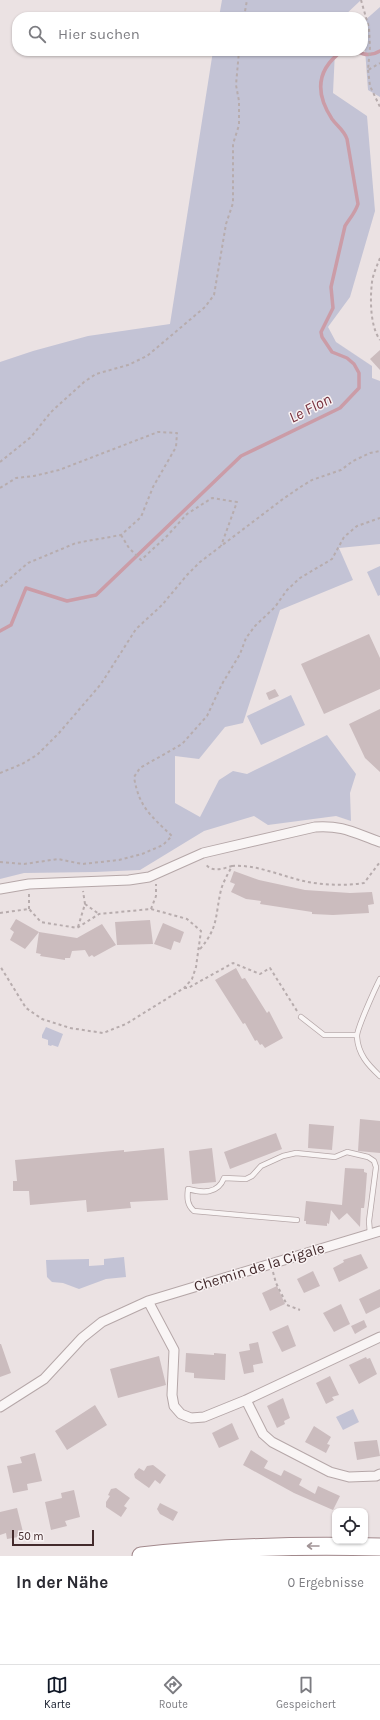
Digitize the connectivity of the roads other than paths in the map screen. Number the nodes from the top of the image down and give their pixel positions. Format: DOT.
graph roads {
  1 [pos="380,842"];
  2 [pos="0,889"];
  3 [pos="380,979"];
  4 [pos="301,1017"];
  5 [pos="356,1035"];
  6 [pos="380,1076"];
  7 [pos="297,1220"];
  8 [pos="380,1231"];
  9 [pos="370,1234"];
  10 [pos="148,1300"];
  11 [pos="380,1337"];
  12 [pos="246,1400"];
  13 [pos="0,1407"];
  14 [pos="380,1474"];
  15 [pos="380,1547"];
  16 [pos="141,1556"];
  1 -- 2 [label="street"];
  3 -- 5 [label="lane"];
  4 -- 5 [label="lane"];
  5 -- 6 [label="lane"];
  7 -- 9 [label="lane"];
  8 -- 9 [label="street, Chemin de la Cigale"];
  9 -- 10 [label="street, Chemin de la Cigale"];
  10 -- 12 [label="street"];
  10 -- 13 [label="street, Chemin de la Cigale"];
  11 -- 12 [label="street"];
  12 -- 14 [label="street"];
  15 -- 16 [label="highway, one-way"];
}
